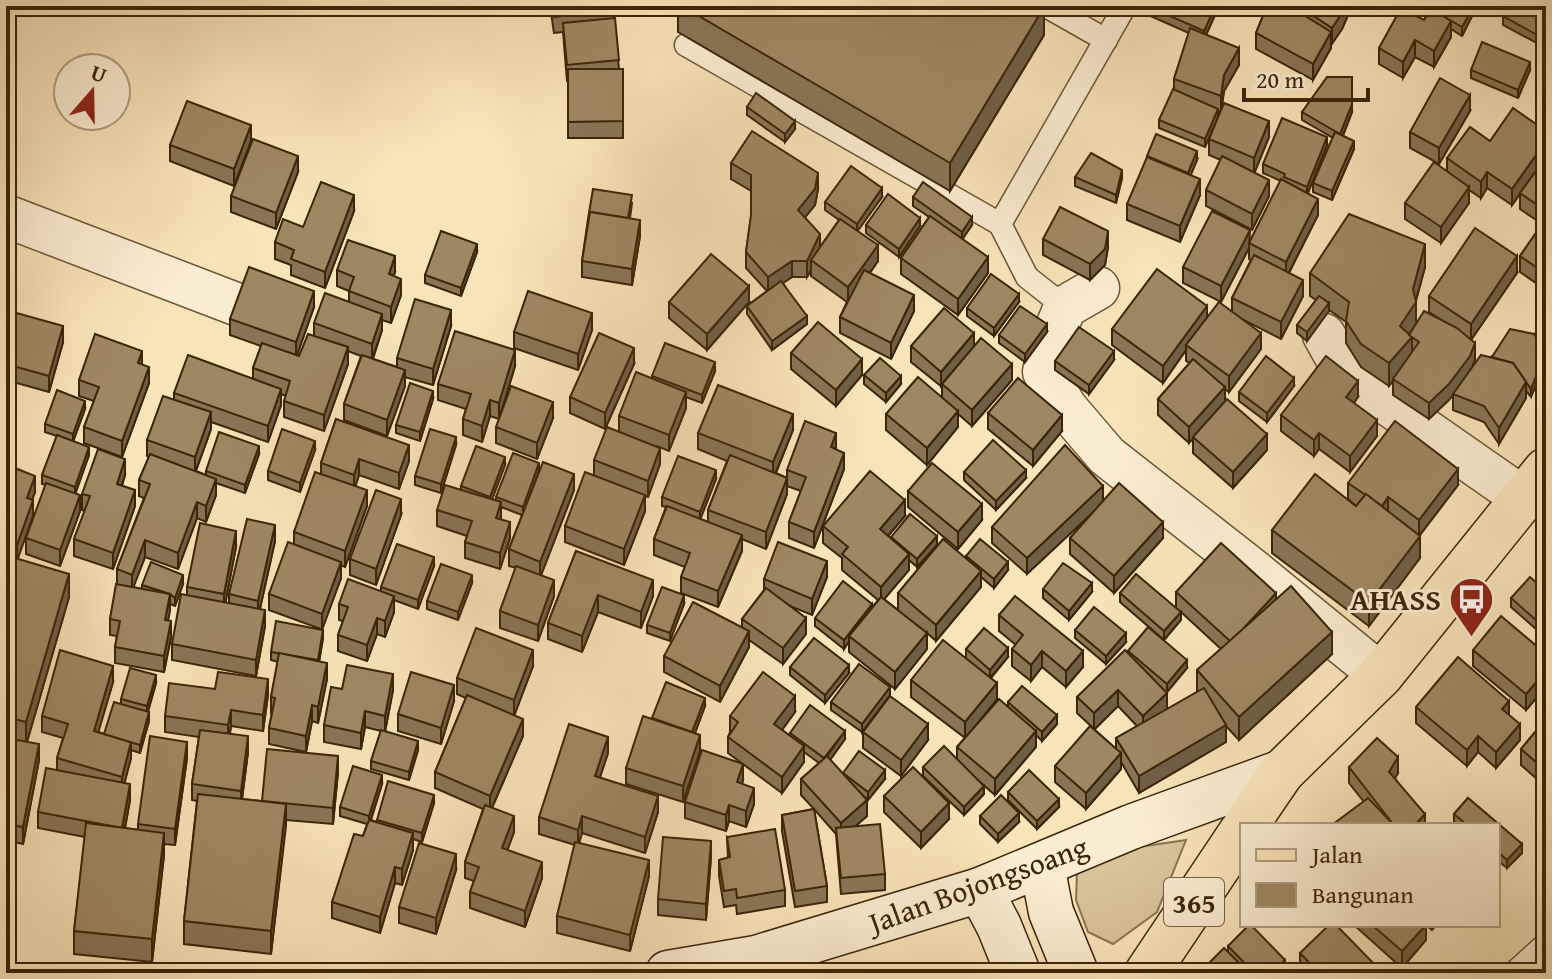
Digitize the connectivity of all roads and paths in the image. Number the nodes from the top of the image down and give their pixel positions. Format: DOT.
graph roads {
  1 [pos="1046,6"];
  2 [pos="1125,6"];
  3 [pos="1106,40"];
  4 [pos="686,45"];
  5 [pos="6,216"];
  6 [pos="1000,224"];
  7 [pos="1081,298"];
  8 [pos="241,306"];
  9 [pos="1324,335"];
  10 [pos="1534,484"];
  11 [pos="1381,675"];
  12 [pos="1282,772"];
  13 [pos="1247,823"];
  14 [pos="1240,834"];
  15 [pos="1042,866"];
  16 [pos="980,890"];
  17 [pos="1546,944"];
  18 [pos="668,973"];
  19 [pos="1018,973"];
  20 [pos="1076,973"];
  21 [pos="1147,973"];
  22 [pos="1514,973"];
  1 -- 3 [label="lane"];
  2 -- 3 [label="lane"];
  3 -- 6 [label="lane"];
  4 -- 6 [label="lane"];
  5 -- 8 [label="street"];
  6 -- 7 [label="lane"];
  7 -- 11 [label="street"];
  9 -- 10 [label="street"];
  10 -- 11 [label="main road"];
  11 -- 12 [label="main road"];
  12 -- 13 [label="main road"];
  12 -- 15 [label="main road, Jalan Bojongsoang"];
  14 -- 21 [label="main road, 365"];
  15 -- 16 [label="main road, Jalan Bojongsoang"];
  15 -- 20 [label="main road"];
  16 -- 18 [label="main road, Jalan Bojongsoang"];
  16 -- 19 [label="main road"];
  17 -- 22 [label="lane"];
}
